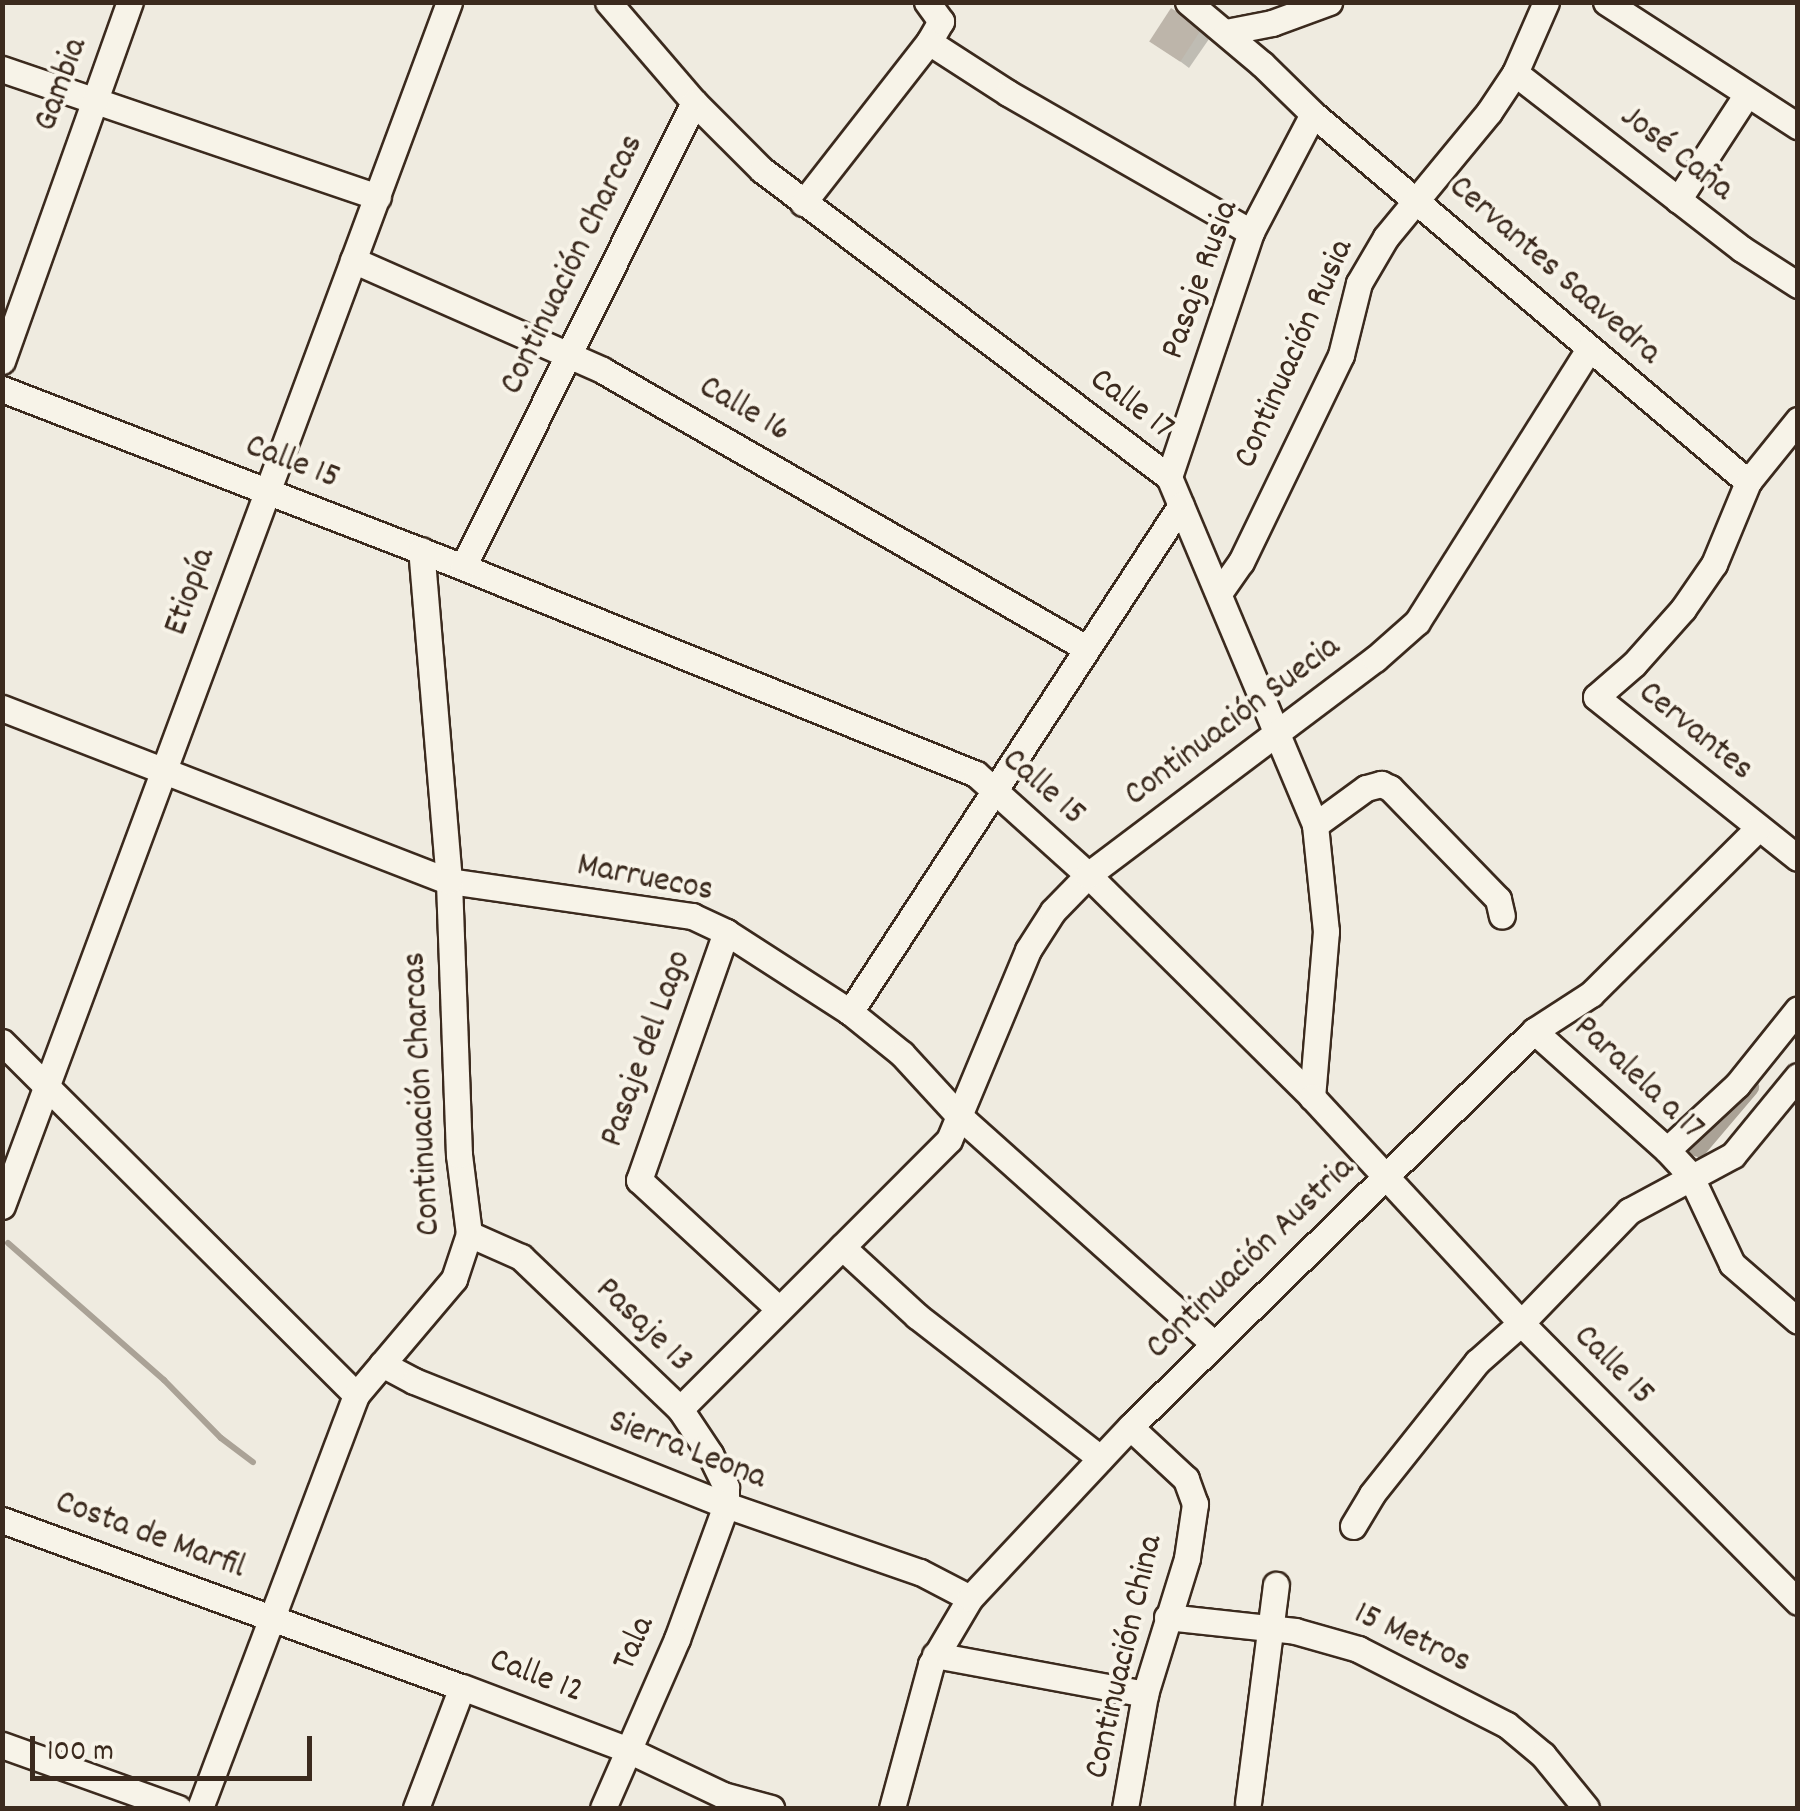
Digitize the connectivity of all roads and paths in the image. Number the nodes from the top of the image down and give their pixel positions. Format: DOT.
graph roads {
  1 [pos="130,2"];
  2 [pos="449,2"];
  3 [pos="608,2"];
  4 [pos="928,2"];
  5 [pos="1188,2"];
  6 [pos="1329,2"];
  7 [pos="1546,2"];
  8 [pos="1606,2"];
  9 [pos="1226,32"];
  10 [pos="929,42"];
  11 [pos="2,69"];
  12 [pos="1515,73"];
  13 [pos="1747,94"];
  14 [pos="93,101"];
  15 [pos="694,102"];
  16 [pos="1313,114"];
  17 [pos="1798,126"];
  18 [pos="378,197"];
  19 [pos="1416,199"];
  20 [pos="1678,200"];
  21 [pos="802,203"];
  22 [pos="1251,232"];
  23 [pos="353,260"];
  24 [pos="1798,285"];
  25 [pos="1589,349"];
  26 [pos="568,354"];
  27 [pos="2,361"];
  28 [pos="2,389"];
  29 [pos="1798,420"];
  30 [pos="1169,477"];
  31 [pos="1748,482"];
  32 [pos="266,490"];
  33 [pos="1181,505"];
  34 [pos="421,550"];
  35 [pos="463,567"];
  36 [pos="1219,593"];
  37 [pos="1086,648"];
  38 [pos="2,708"];
  39 [pos="1274,732"];
  40 [pos="163,772"];
  41 [pos="996,788"];
  42 [pos="1315,824"];
  43 [pos="1757,828"];
  44 [pos="1798,858"];
  45 [pos="1088,875"];
  46 [pos="448,881"];
  47 [pos="1502,916"];
  48 [pos="726,932"];
  49 [pos="1798,1010"];
  50 [pos="850,1012"];
  51 [pos="1534,1031"];
  52 [pos="2,1042"];
  53 [pos="1798,1076"];
  54 [pos="46,1086"];
  55 [pos="1312,1097"];
  56 [pos="958,1115"];
  57 [pos="1668,1150"];
  58 [pos="1387,1175"];
  59 [pos="1690,1176"];
  60 [pos="2,1206"];
  61 [pos="470,1234"];
  62 [pos="842,1247"];
  63 [pos="779,1309"];
  64 [pos="1798,1321"];
  65 [pos="1521,1323"];
  66 [pos="1214,1344"];
  67 [pos="382,1364"];
  68 [pos="356,1394"];
  69 [pos="680,1410"];
  70 [pos="1130,1426"];
  71 [pos="1100,1458"];
  72 [pos="726,1505"];
  73 [pos="2,1520"];
  74 [pos="1353,1526"];
  75 [pos="1276,1585"];
  76 [pos="970,1598"];
  77 [pos="1798,1602"];
  78 [pos="1167,1617"];
  79 [pos="273,1618"];
  80 [pos="1269,1628"];
  81 [pos="935,1655"];
  82 [pos="462,1687"];
  83 [pos="1145,1694"];
  84 [pos="2,1745"];
  85 [pos="626,1749"];
  86 [pos="720,1802"];
  87 [pos="1248,1807"];
  88 [pos="178,1808"];
  89 [pos="200,1808"];
  90 [pos="416,1808"];
  91 [pos="604,1808"];
  92 [pos="771,1808"];
  93 [pos="892,1808"];
  94 [pos="1125,1808"];
  95 [pos="1586,1808"];
  1 -- 14 [label="street, Gambia"];
  2 -- 18 [label="street, Etiopía"];
  3 -- 15 [label="street, Calle 17"];
  4 -- 10 [label="street"];
  5 -- 9 [label="street"];
  6 -- 9 [label="street"];
  7 -- 12 [label="street, Continuación Rusia"];
  8 -- 13 [label="street"];
  9 -- 16 [label="street"];
  10 -- 21 [label="street"];
  10 -- 22 [label="street"];
  11 -- 14 [label="street"];
  12 -- 19 [label="street, Continuación Rusia"];
  12 -- 20 [label="street, José Caña"];
  13 -- 17 [label="street"];
  13 -- 20 [label="street"];
  14 -- 18 [label="street"];
  14 -- 27 [label="street, Gambia"];
  15 -- 21 [label="street, Calle 17"];
  15 -- 26 [label="street, Continuación Charcas"];
  16 -- 19 [label="street, Cervantes Saavedra"];
  16 -- 22 [label="street, Pasaje Rusia"];
  18 -- 23 [label="street, Etiopía"];
  19 -- 25 [label="street, Cervantes Saavedra"];
  19 -- 36 [label="street, Continuación Rusia"];
  20 -- 24 [label="street, José Caña"];
  21 -- 30 [label="street, Calle 17"];
  22 -- 30 [label="street, Pasaje Rusia"];
  23 -- 26 [label="street, Calle 16"];
  23 -- 32 [label="street, Etiopía"];
  25 -- 31 [label="street, Cervantes Saavedra"];
  25 -- 39 [label="street, Continuación Suecia"];
  26 -- 35 [label="street, Continuación Charcas"];
  26 -- 37 [label="street, Calle 16"];
  28 -- 32 [label="street, Calle 15"];
  29 -- 31 [label="street"];
  30 -- 33 [label="street, Calle 17"];
  31 -- 43 [label="street, Cervantes"];
  32 -- 34 [label="street, Calle 15"];
  32 -- 40 [label="street, Etiopía"];
  33 -- 36 [label="street, Calle 17"];
  33 -- 37 [label="street"];
  34 -- 35 [label="street, Calle 15"];
  34 -- 46 [label="street, Continuación Charcas"];
  35 -- 41 [label="street, Calle 15"];
  36 -- 39 [label="street, Calle 17"];
  37 -- 41 [label="street"];
  38 -- 40 [label="street, Marruecos"];
  39 -- 42 [label="street, Calle 17"];
  39 -- 45 [label="street, Continuación Suecia"];
  40 -- 46 [label="street, Marruecos"];
  40 -- 54 [label="street, Etiopía"];
  41 -- 45 [label="street, Calle 15"];
  41 -- 50 [label="street"];
  42 -- 47 [label="street"];
  42 -- 55 [label="street, Calle 17"];
  43 -- 44 [label="street, Cervantes"];
  43 -- 51 [label="street, Continuación Austria"];
  45 -- 55 [label="street, Calle 15"];
  45 -- 56 [label="street, Continuación Suecia"];
  46 -- 48 [label="street, Marruecos"];
  46 -- 61 [label="street, Continuación Charcas"];
  48 -- 50 [label="street, Marruecos"];
  48 -- 63 [label="street, Pasaje del Lago"];
  49 -- 57 [label="street"];
  50 -- 56 [label="street, Marruecos"];
  51 -- 57 [label="street, Paralela a 17"];
  51 -- 58 [label="street, Continuación Austria"];
  52 -- 54 [label="street"];
  53 -- 59 [label="street"];
  54 -- 60 [label="street, Etiopía"];
  54 -- 68 [label="street"];
  55 -- 58 [label="street, Calle 15"];
  56 -- 62 [label="street, Continuación Suecia"];
  56 -- 66 [label="street, Marruecos"];
  57 -- 59 [label="street, Paralela a 17"];
  58 -- 65 [label="street, Calle 15"];
  58 -- 66 [label="street, Continuación Austria"];
  59 -- 64 [label="street, Paralela a 17"];
  59 -- 65 [label="street"];
  61 -- 67 [label="street, Continuación Charcas"];
  61 -- 69 [label="street, Pasaje 13"];
  62 -- 63 [label="street, Continuación Suecia"];
  62 -- 71 [label="street"];
  63 -- 69 [label="street, Continuación Suecia"];
  65 -- 74 [label="street"];
  65 -- 77 [label="street, Calle 15"];
  66 -- 70 [label="street, Continuación Austria"];
  67 -- 68 [label="street, Continuación Charcas"];
  67 -- 72 [label="street, Sierra Leona"];
  68 -- 79 [label="street, Continuación Charcas"];
  69 -- 72 [label="street, Pasaje 13"];
  70 -- 71 [label="street, Continuación Austria"];
  70 -- 78 [label="street, Continuación China"];
  71 -- 76 [label="street, Continuación Austria"];
  72 -- 76 [label="street, Sierra Leona"];
  72 -- 85 [label="street, Tala"];
  73 -- 79 [label="street, Costa de Marfil"];
  75 -- 80 [label="street"];
  76 -- 81 [label="street, Continuación Austria"];
  78 -- 80 [label="street, 15 Metros"];
  78 -- 83 [label="street, Continuación China"];
  79 -- 82 [label="street, Calle 12"];
  79 -- 89 [label="street, Continuación Charcas"];
  80 -- 87 [label="street"];
  80 -- 95 [label="street, 15 Metros"];
  81 -- 83 [label="street"];
  81 -- 93 [label="street, Continuación Austria"];
  82 -- 85 [label="street, Calle 12"];
  82 -- 90 [label="street"];
  83 -- 94 [label="street, Continuación China"];
  84 -- 88 [label="street"];
  85 -- 86 [label="street, Calle 12"];
  85 -- 91 [label="street, Tala"];
  86 -- 92 [label="street, Calle 12"];
}
